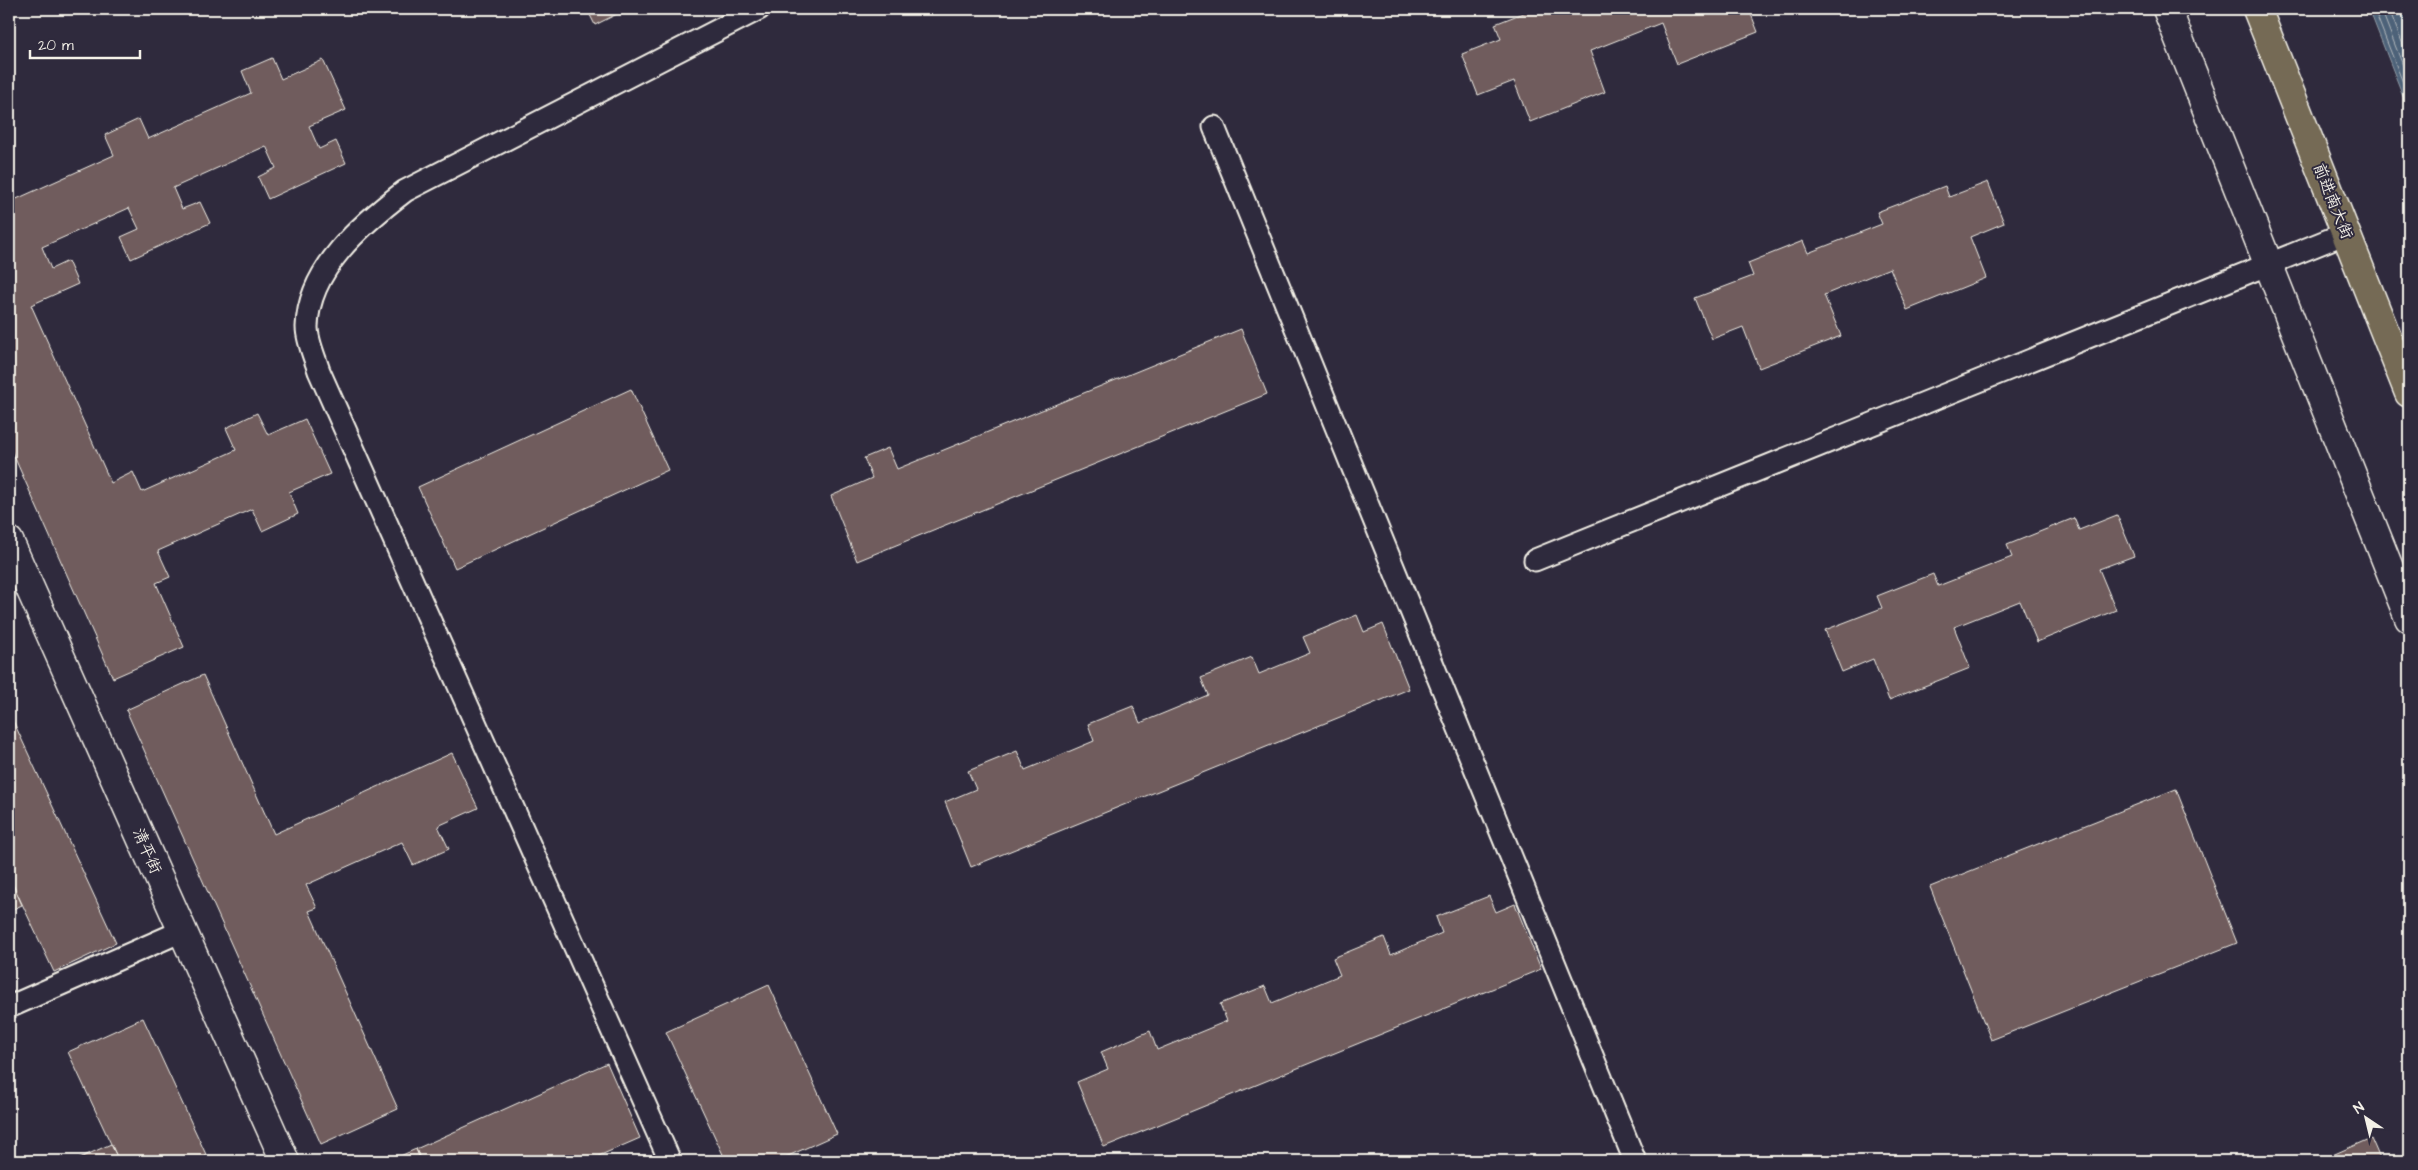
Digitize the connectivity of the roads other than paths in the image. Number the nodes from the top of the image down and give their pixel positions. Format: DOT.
graph roads {
  1 [pos="759,9"];
  2 [pos="2167,9"];
  3 [pos="2257,9"];
  4 [pos="1214,127"];
  5 [pos="2346,233"];
  6 [pos="2268,264"];
  7 [pos="2409,393"];
  8 [pos="9,541"];
  9 [pos="1535,560"];
  10 [pos="2409,618"];
  11 [pos="182,931"];
  12 [pos="9,1007"];
  13 [pos="285,1161"];
  14 [pos="670,1161"];
  15 [pos="1636,1161"];
  1 -- 14 [label="lane"];
  2 -- 6 [label="street"];
  3 -- 5 [label="main road, 前进南大街"];
  4 -- 15 [label="lane"];
  5 -- 6 [label="lane"];
  5 -- 7 [label="main road, 前进南大街"];
  6 -- 9 [label="lane"];
  6 -- 10 [label="street"];
  8 -- 11 [label="street, 清平街"];
  11 -- 12 [label="lane"];
  11 -- 13 [label="street, 清平街"];
}
